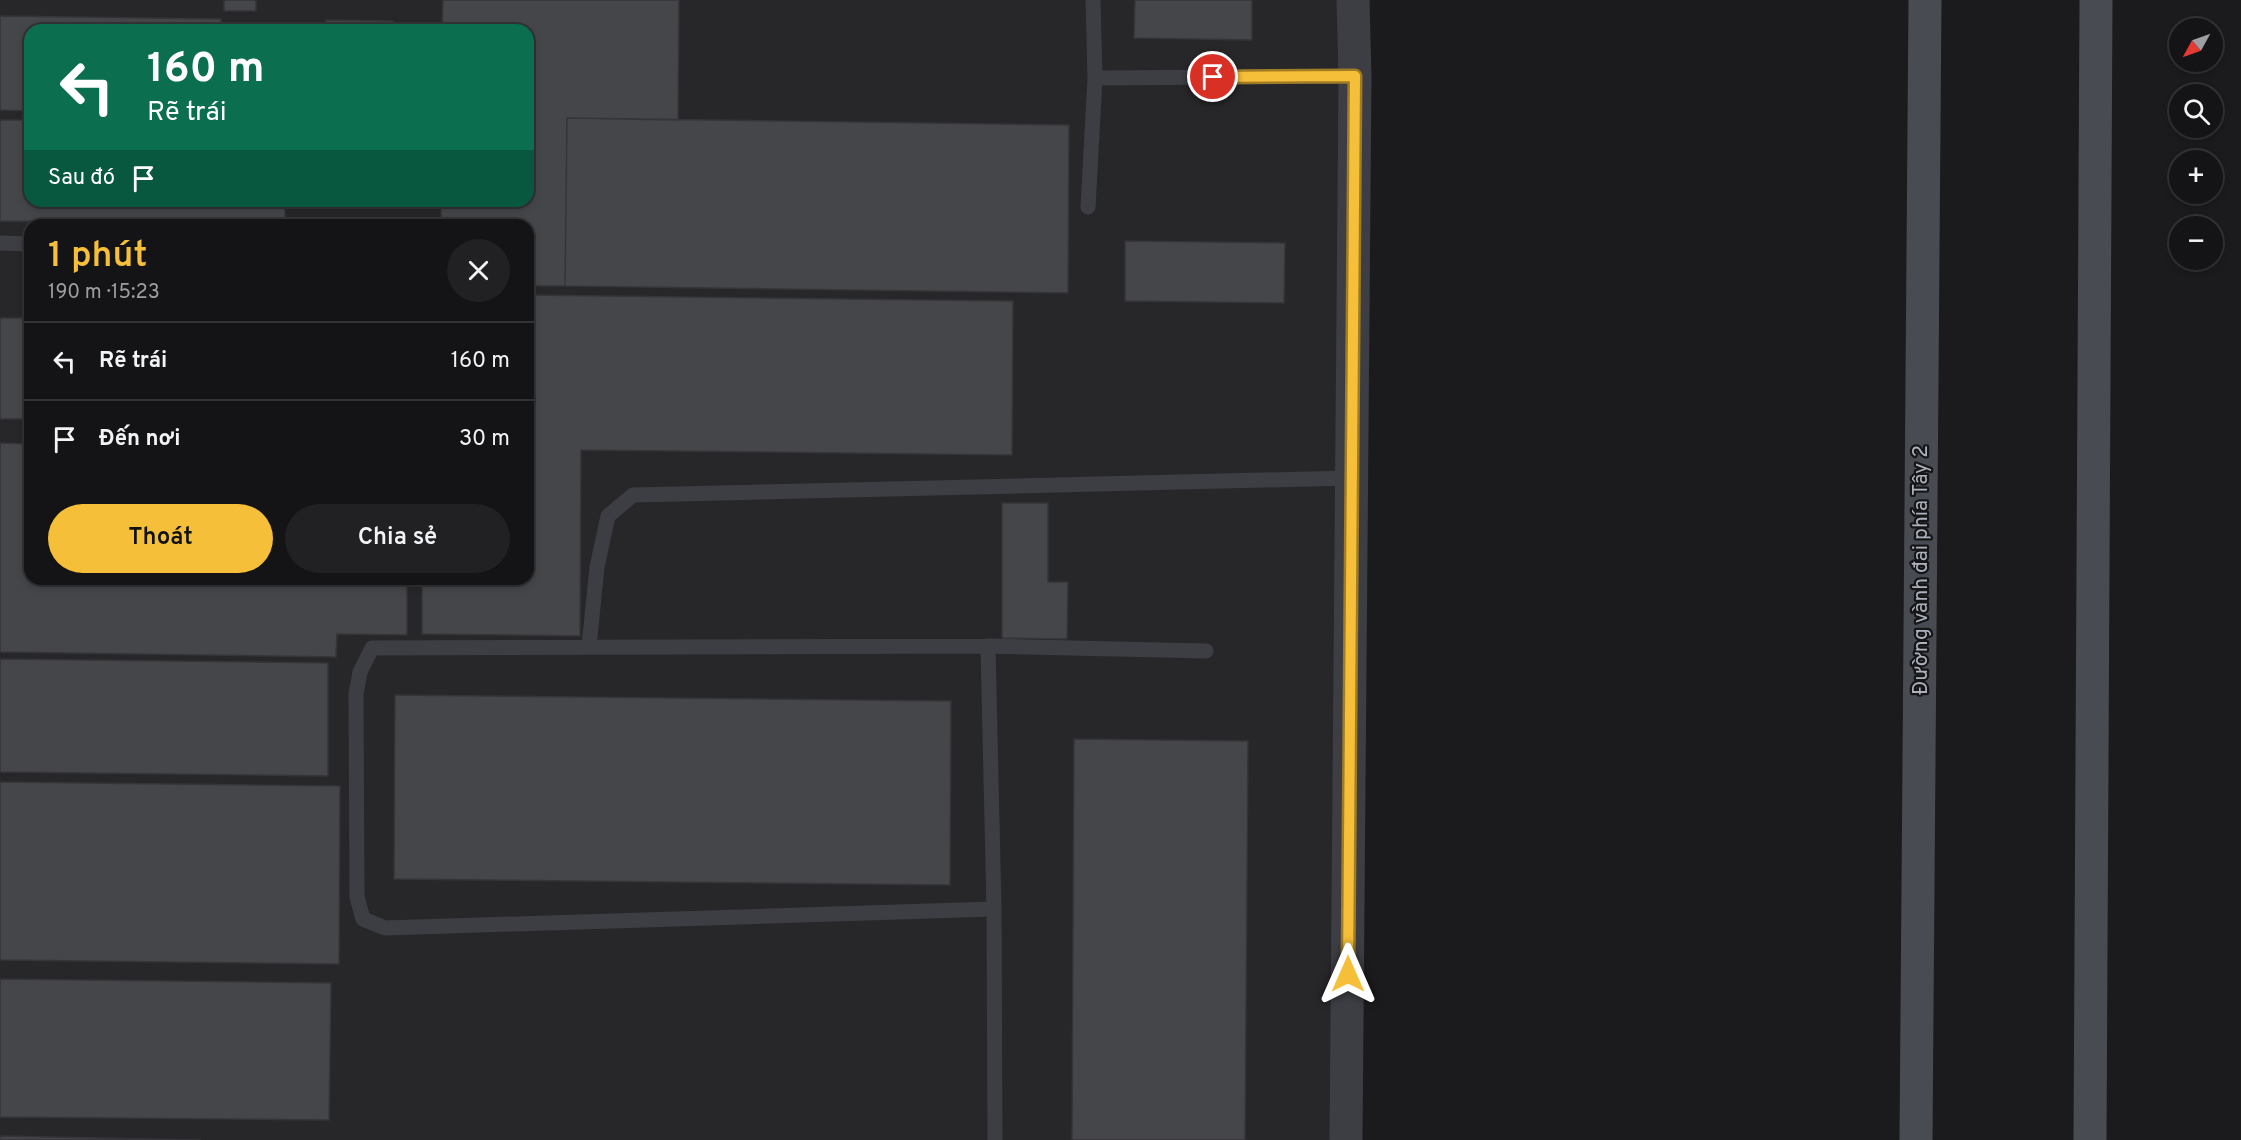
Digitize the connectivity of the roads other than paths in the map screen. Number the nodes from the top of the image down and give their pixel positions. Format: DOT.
graph roads {
  1 [pos="1093,0"];
  2 [pos="1353,0"];
  3 [pos="1925,0"];
  4 [pos="2096,0"];
  5 [pos="1355,76"];
  6 [pos="1095,78"];
  7 [pos="1088,207"];
  8 [pos="0,243"];
  9 [pos="24,244"];
  10 [pos="1351,478"];
  11 [pos="589,646"];
  12 [pos="988,646"];
  13 [pos="1206,651"];
  14 [pos="994,909"];
  15 [pos="995,1140"];
  16 [pos="1346,1140"];
  17 [pos="1916,1140"];
  18 [pos="2090,1140"];
  1 -- 6 [label="lane"];
  2 -- 5 [label="street"];
  3 -- 17 [label="main road, Đường vành đai phía Tây 2"];
  4 -- 18 [label="main road"];
  5 -- 6 [label="lane"];
  5 -- 10 [label="street"];
  6 -- 7 [label="lane"];
  8 -- 9 [label="lane"];
  10 -- 11 [label="lane"];
  10 -- 16 [label="street"];
  11 -- 12 [label="lane"];
  11 -- 14 [label="lane"];
  12 -- 13 [label="lane"];
  12 -- 14 [label="lane"];
  14 -- 15 [label="lane"];
}
